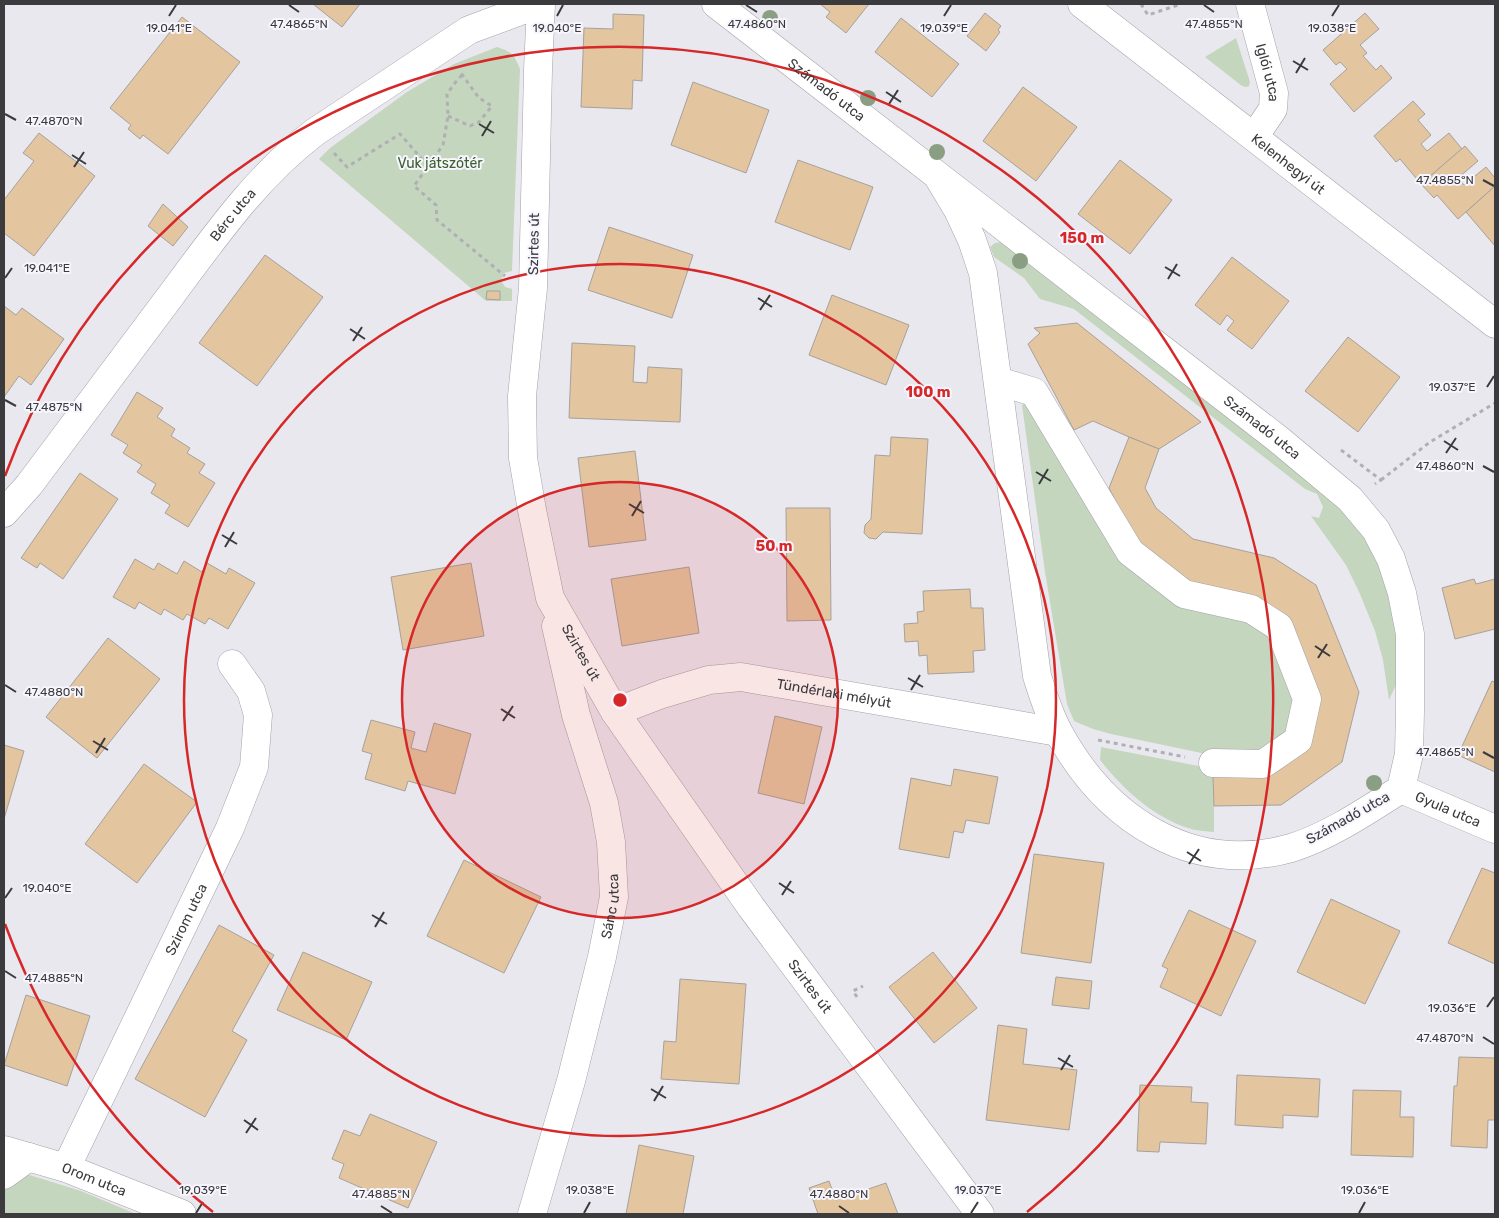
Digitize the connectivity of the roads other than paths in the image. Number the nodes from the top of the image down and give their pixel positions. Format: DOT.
graph roads {
  1 [pos="540,4"];
  2 [pos="716,4"];
  3 [pos="1082,4"];
  4 [pos="1250,4"];
  5 [pos="1254,137"];
  6 [pos="937,175"];
  7 [pos="1495,324"];
  8 [pos="998,380"];
  9 [pos="4,513"];
  10 [pos="550,598"];
  11 [pos="232,664"];
  12 [pos="615,712"];
  13 [pos="1058,732"];
  14 [pos="1212,763"];
  15 [pos="1401,789"];
  16 [pos="1495,830"];
  17 [pos="16,1154"];
  18 [pos="66,1168"];
  19 [pos="4,1175"];
  20 [pos="182,1214"];
  21 [pos="532,1214"];
  22 [pos="980,1214"];
  1 -- 9 [label="street, Bérc utca"];
  1 -- 10 [label="street, Szirtes út"];
  2 -- 6 [label="street, Számadó utca"];
  3 -- 5 [label="street, Kelenhegyi út"];
  4 -- 5 [label="street, Iglói utca"];
  5 -- 7 [label="street, Kelenhegyi út"];
  6 -- 8 [label="street, Számadó utca"];
  6 -- 15 [label="street, Számadó utca"];
  8 -- 13 [label="street, Számadó utca"];
  8 -- 14 [label="street"];
  10 -- 12 [label="street, Szirtes út"];
  10 -- 21 [label="street, Sánc utca"];
  11 -- 18 [label="street, Szirom utca"];
  12 -- 13 [label="street, Tündérlaki mélyút"];
  12 -- 22 [label="street, Szirtes út"];
  13 -- 15 [label="street, Számadó utca"];
  15 -- 16 [label="street, Gyula utca"];
  17 -- 18 [label="street, Orom utca"];
  17 -- 19 [label="street"];
  18 -- 20 [label="street, Orom utca"];
}
